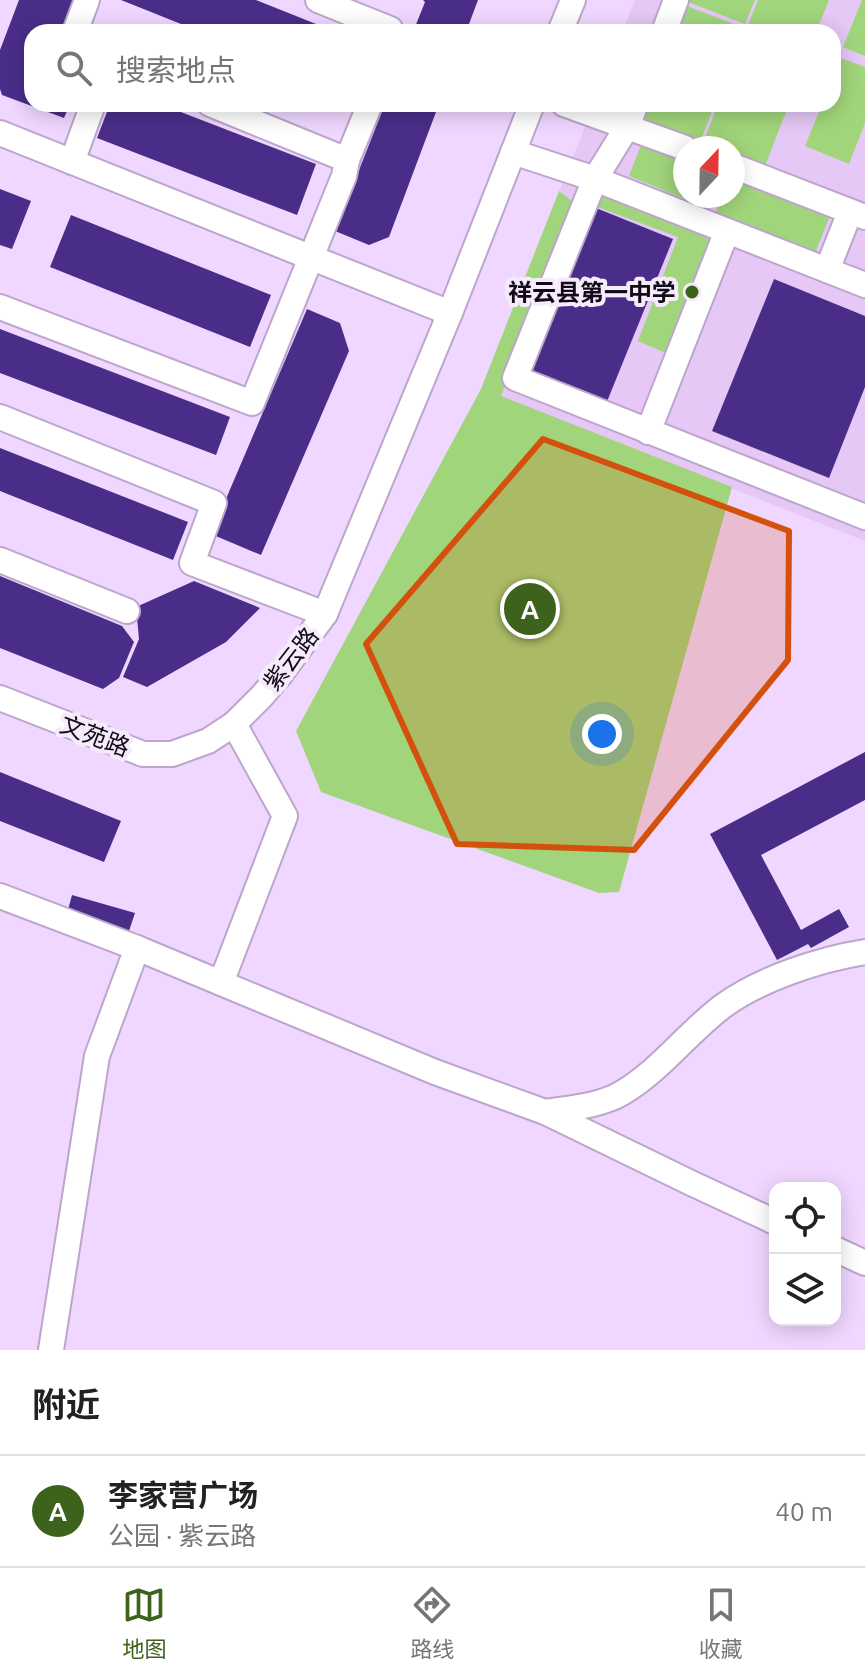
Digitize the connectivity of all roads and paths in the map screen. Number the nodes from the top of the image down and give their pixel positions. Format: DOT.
graph roads {
  1 [pos="87,0"];
  2 [pos="318,0"];
  3 [pos="573,0"];
  4 [pos="676,0"];
  5 [pos="78,24"];
  6 [pos="378,24"];
  7 [pos="563,24"];
  8 [pos="667,24"];
  9 [pos="90,112"];
  10 [pos="230,112"];
  11 [pos="367,112"];
  12 [pos="529,112"];
  13 [pos="586,112"];
  14 [pos="633,112"];
  15 [pos="627,127"];
  16 [pos="0,133"];
  17 [pos="673,144"];
  18 [pos="513,152"];
  19 [pos="347,160"];
  20 [pos="72,162"];
  21 [pos="745,171"];
  22 [pos="595,179"];
  23 [pos="673,200"];
  24 [pos="700,208"];
  25 [pos="858,214"];
  26 [pos="727,231"];
  27 [pos="310,257"];
  28 [pos="827,270"];
  29 [pos="865,285"];
  30 [pos="0,307"];
  31 [pos="450,313"];
  32 [pos="0,417"];
  33 [pos="648,432"];
  34 [pos="862,508"];
  35 [pos="0,560"];
  36 [pos="127,611"];
  37 [pos="325,614"];
  38 [pos="0,698"];
  39 [pos="234,724"];
  40 [pos="0,896"];
  41 [pos="137,948"];
  42 [pos="865,952"];
  43 [pos="221,983"];
  44 [pos="545,1112"];
  45 [pos="769,1219"];
  46 [pos="841,1252"];
  47 [pos="865,1263"];
  48 [pos="51,1350"];
  1 -- 5 [label="street"];
  2 -- 6 [label="street"];
  3 -- 7 [label="street"];
  4 -- 8 [label="street"];
  9 -- 20 [label="street"];
  10 -- 19 [label="street"];
  11 -- 19 [label="street"];
  12 -- 18 [label="street, 紫云路"];
  13 -- 15 [label="street"];
  14 -- 15 [label="street"];
  15 -- 17 [label="street"];
  15 -- 22 [label="street"];
  16 -- 20 [label="street"];
  18 -- 22 [label="street"];
  18 -- 31 [label="street, 紫云路"];
  19 -- 27 [label="street"];
  20 -- 27 [label="street"];
  21 -- 25 [label="street"];
  22 -- 23 [label="street"];
  22 -- 33 [label="street"];
  24 -- 26 [label="street"];
  25 -- 28 [label="street"];
  26 -- 28 [label="street"];
  26 -- 33 [label="street"];
  27 -- 30 [label="street"];
  27 -- 31 [label="street"];
  28 -- 29 [label="street"];
  31 -- 37 [label="street, 紫云路"];
  32 -- 37 [label="street"];
  33 -- 34 [label="street"];
  35 -- 36 [label="street"];
  37 -- 39 [label="street, 紫云路"];
  38 -- 39 [label="street, 文苑路"];
  39 -- 43 [label="street"];
  40 -- 41 [label="street"];
  41 -- 43 [label="street"];
  41 -- 48 [label="street"];
  42 -- 44 [label="street"];
  43 -- 44 [label="street"];
  44 -- 45 [label="street"];
  46 -- 47 [label="street"];
}
